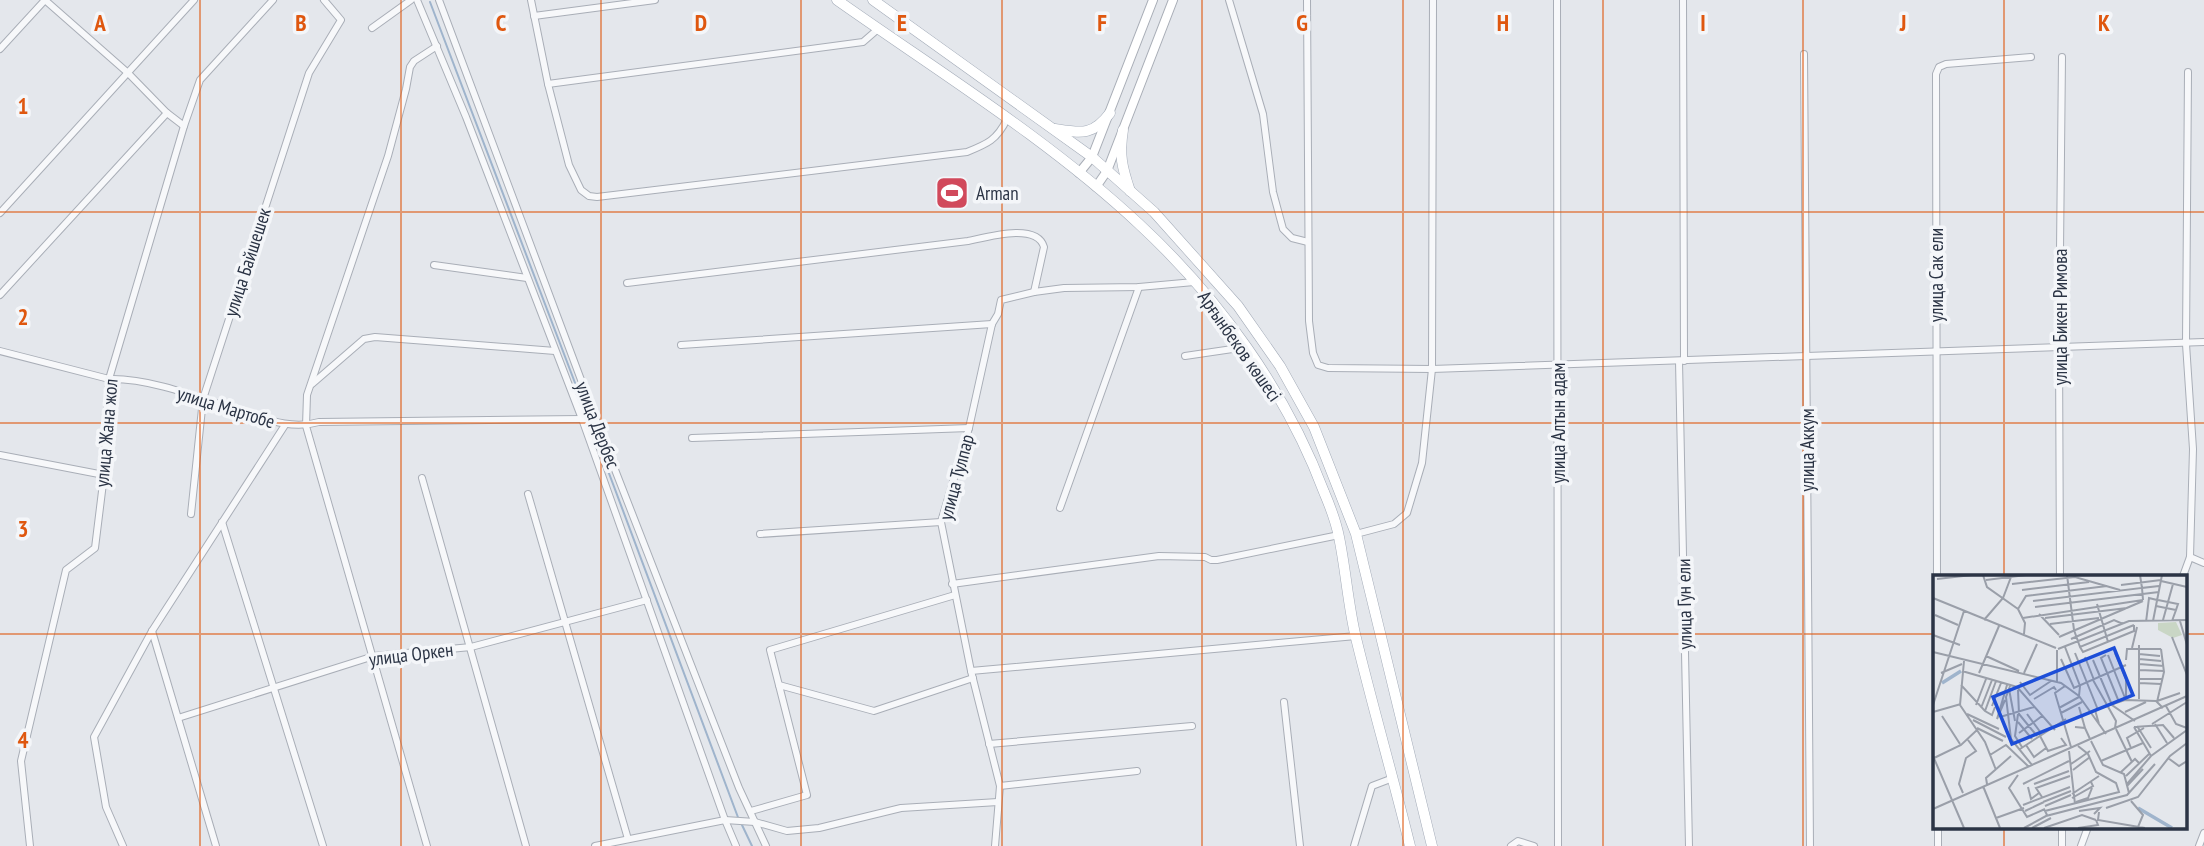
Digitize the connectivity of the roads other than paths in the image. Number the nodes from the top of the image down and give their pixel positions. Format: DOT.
graph roads {
  1 [pos="45,0"];
  2 [pos="194,0"];
  3 [pos="273,0"];
  4 [pos="324,0"];
  5 [pos="411,0"];
  6 [pos="416,0"];
  7 [pos="439,0"];
  8 [pos="531,0"];
  9 [pos="655,0"];
  10 [pos="837,0"];
  11 [pos="873,0"];
  12 [pos="1153,0"];
  13 [pos="1173,0"];
  14 [pos="1229,0"];
  15 [pos="1307,0"];
  16 [pos="1433,0"];
  17 [pos="1557,0"];
  18 [pos="1683,0"];
  19 [pos="534,16"];
  20 [pos="372,28"];
  21 [pos="878,29"];
  22 [pos="438,46"];
  23 [pos="0,50"];
  24 [pos="1804,54"];
  25 [pos="2031,57"];
  26 [pos="2063,57"];
  27 [pos="2188,72"];
  28 [pos="128,73"];
  29 [pos="548,83"];
  30 [pos="167,113"];
  31 [pos="1110,113"];
  32 [pos="1007,119"];
  33 [pos="184,126"];
  34 [pos="1053,128"];
  35 [pos="1123,130"];
  36 [pos="1092,157"];
  37 [pos="1107,171"];
  38 [pos="1079,173"];
  39 [pos="1096,187"];
  40 [pos="1131,191"];
  41 [pos="0,213"];
  42 [pos="1308,242"];
  43 [pos="434,265"];
  44 [pos="527,278"];
  45 [pos="1194,282"];
  46 [pos="627,283"];
  47 [pos="1139,287"];
  48 [pos="1034,292"];
  49 [pos="0,295"];
  50 [pos="992,324"];
  51 [pos="2204,342"];
  52 [pos="2186,344"];
  53 [pos="681,345"];
  54 [pos="1246,347"];
  55 [pos="2059,348"];
  56 [pos="1936,350"];
  57 [pos="0,351"];
  58 [pos="555,352"];
  59 [pos="1807,354"];
  60 [pos="1185,356"];
  61 [pos="1682,361"];
  62 [pos="1558,365"];
  63 [pos="1432,369"];
  64 [pos="109,379"];
  65 [pos="311,386"];
  66 [pos="203,399"];
  67 [pos="582,419"];
  68 [pos="285,425"];
  69 [pos="306,426"];
  70 [pos="968,428"];
  71 [pos="692,438"];
  72 [pos="0,455"];
  73 [pos="104,474"];
  74 [pos="422,478"];
  75 [pos="528,494"];
  76 [pos="1060,508"];
  77 [pos="191,514"];
  78 [pos="222,522"];
  79 [pos="941,522"];
  80 [pos="760,534"];
  81 [pos="1356,534"];
  82 [pos="1339,535"];
  83 [pos="2190,557"];
  84 [pos="2204,563"];
  85 [pos="1937,575"];
  86 [pos="2060,575"];
  87 [pos="2183,575"];
  88 [pos="952,584"];
  89 [pos="955,595"];
  90 [pos="647,600"];
  91 [pos="566,623"];
  92 [pos="152,631"];
  93 [pos="1356,636"];
  94 [pos="471,647"];
  95 [pos="374,656"];
  96 [pos="972,674"];
  97 [pos="779,685"];
  98 [pos="275,688"];
  99 [pos="1284,702"];
  100 [pos="178,718"];
  101 [pos="1192,726"];
  102 [pos="989,744"];
  103 [pos="1137,771"];
  104 [pos="1393,778"];
  105 [pos="1000,786"];
  106 [pos="998,802"];
  107 [pos="751,811"];
  108 [pos="725,820"];
  109 [pos="755,822"];
  110 [pos="1938,828"];
  111 [pos="2062,828"];
  112 [pos="2088,828"];
  113 [pos="2204,833"];
  114 [pos="641,836"];
  115 [pos="628,839"];
  116 [pos="30,846"];
  117 [pos="123,846"];
  118 [pos="216,846"];
  119 [pos="324,846"];
  120 [pos="426,846"];
  121 [pos="526,846"];
  122 [pos="595,846"];
  123 [pos="642,846"];
  124 [pos="736,846"];
  125 [pos="766,846"];
  126 [pos="995,846"];
  127 [pos="1300,846"];
  128 [pos="1354,846"];
  129 [pos="1410,846"];
  130 [pos="1432,846"];
  131 [pos="1511,846"];
  132 [pos="1534,846"];
  133 [pos="1558,846"];
  134 [pos="1689,846"];
  135 [pos="1810,846"];
  136 [pos="1938,846"];
  137 [pos="2062,846"];
  138 [pos="2081,846"];
  139 [pos="2199,846"];
  1 -- 23 [label="street"];
  1 -- 28 [label="street"];
  2 -- 28 [label="street"];
  3 -- 33 [label="street, улица Жана жол"];
  4 -- 66 [label="street, улица Байшешек"];
  5 -- 20 [label="street"];
  6 -- 22 [label="street, улица Дербес"];
  7 -- 107 [label="street, улица Дербес"];
  8 -- 19 [label="street"];
  9 -- 19 [label="street"];
  10 -- 21 [label="main road, Арғынбеков көшесі"];
  11 -- 34 [label="main road, Арғынбеков көшесі"];
  12 -- 31 [label="main road"];
  13 -- 35 [label="main road"];
  14 -- 42 [label="street"];
  15 -- 42 [label="street"];
  16 -- 63 [label="street"];
  17 -- 62 [label="street, улица Алтын адам"];
  18 -- 61 [label="street, улица Гун ели"];
  19 -- 29 [label="street"];
  21 -- 29 [label="street"];
  21 -- 32 [label="main road, Арғынбеков көшесі"];
  22 -- 44 [label="street, улица Дербес"];
  22 -- 65 [label="street"];
  24 -- 59 [label="street, улица Аккум"];
  25 -- 56 [label="street, улица Сак ели"];
  26 -- 55 [label="street, улица Бикен Римова"];
  27 -- 52 [label="street"];
  28 -- 30 [label="street"];
  28 -- 41 [label="street"];
  29 -- 32 [label="street"];
  30 -- 33 [label="street"];
  30 -- 49 [label="street"];
  31 -- 34 [label="main road"];
  31 -- 36 [label="main road"];
  32 -- 38 [label="main road, Арғынбеков көшесі"];
  33 -- 64 [label="street, улица Жана жол"];
  34 -- 36 [label="main road, Арғынбеков көшесі"];
  35 -- 37 [label="main road"];
  35 -- 40 [label="main road"];
  36 -- 37 [label="main road, Арғынбеков көшесі"];
  36 -- 38 [label="main road"];
  37 -- 39 [label="main road"];
  37 -- 40 [label="main road, Арғынбеков көшесі"];
  38 -- 39 [label="main road, Арғынбеков көшесі"];
  39 -- 45 [label="main road, Арғынбеков көшесі"];
  40 -- 81 [label="main road, Арғынбеков көшесі"];
  42 -- 63 [label="street"];
  43 -- 44 [label="street"];
  44 -- 58 [label="street, улица Дербес"];
  45 -- 47 [label="street, улица Тулпар"];
  45 -- 54 [label="main road, Арғынбеков көшесі"];
  46 -- 48 [label="street"];
  47 -- 48 [label="street, улица Тулпар"];
  47 -- 76 [label="street"];
  48 -- 50 [label="street, улица Тулпар"];
  50 -- 53 [label="street"];
  50 -- 70 [label="street, улица Тулпар"];
  51 -- 52 [label="street"];
  52 -- 55 [label="street"];
  52 -- 83 [label="street"];
  54 -- 60 [label="street"];
  54 -- 82 [label="main road, Арғынбеков көшесі"];
  55 -- 56 [label="street"];
  55 -- 86 [label="street, улица Бикен Римова"];
  56 -- 59 [label="street"];
  56 -- 85 [label="street, улица Сак ели"];
  57 -- 64 [label="street, улица Мартобе"];
  58 -- 65 [label="street"];
  58 -- 67 [label="street, улица Дербес"];
  59 -- 61 [label="street"];
  59 -- 135 [label="street, улица Аккум"];
  61 -- 62 [label="street"];
  61 -- 134 [label="street, улица Гун ели"];
  62 -- 63 [label="street"];
  62 -- 133 [label="street, улица Алтын адам"];
  63 -- 81 [label="street"];
  64 -- 66 [label="street, улица Мартобе"];
  64 -- 73 [label="street, улица Жана жол"];
  65 -- 69 [label="street"];
  66 -- 68 [label="street, улица Мартобе"];
  66 -- 77 [label="street, улица Байшешек"];
  67 -- 69 [label="street, улица Мартобе"];
  67 -- 90 [label="street, улица Дербес"];
  68 -- 69 [label="street, улица Мартобе"];
  68 -- 78 [label="street"];
  69 -- 95 [label="street"];
  70 -- 71 [label="street"];
  70 -- 79 [label="street, улица Тулпар"];
  72 -- 73 [label="street"];
  73 -- 116 [label="street, улица Жана жол"];
  74 -- 94 [label="street"];
  75 -- 91 [label="street"];
  78 -- 92 [label="street"];
  78 -- 98 [label="street"];
  79 -- 80 [label="street"];
  79 -- 88 [label="street, улица Тулпар"];
  81 -- 130 [label="main road, Арғынбеков көшесі"];
  82 -- 88 [label="street"];
  82 -- 93 [label="main road, Арғынбеков көшесі"];
  83 -- 84 [label="street"];
  83 -- 87 [label="street"];
  88 -- 89 [label="street, улица Тулпар"];
  89 -- 96 [label="street, улица Тулпар"];
  89 -- 97 [label="street"];
  90 -- 91 [label="street, улица Оркен"];
  90 -- 108 [label="street, улица Дербес"];
  91 -- 94 [label="street, улица Оркен"];
  91 -- 115 [label="street"];
  92 -- 100 [label="street"];
  92 -- 117 [label="street"];
  93 -- 96 [label="street"];
  93 -- 104 [label="main road, Арғынбеков көшесі"];
  94 -- 95 [label="street, улица Оркен"];
  94 -- 121 [label="street"];
  95 -- 98 [label="street, улица Оркен"];
  95 -- 120 [label="street"];
  96 -- 97 [label="street"];
  96 -- 102 [label="street, улица Тулпар"];
  97 -- 107 [label="street"];
  98 -- 100 [label="street, улица Оркен"];
  98 -- 119 [label="street"];
  99 -- 127 [label="street"];
  100 -- 118 [label="street"];
  101 -- 102 [label="street"];
  102 -- 105 [label="street, улица Тулпар"];
  103 -- 105 [label="street"];
  104 -- 128 [label="street"];
  104 -- 129 [label="main road, Арғынбеков көшесі"];
  105 -- 106 [label="street, улица Тулпар"];
  106 -- 109 [label="street"];
  106 -- 126 [label="street, улица Тулпар"];
  107 -- 109 [label="street, улица Дербес"];
  108 -- 109 [label="street"];
  108 -- 114 [label="street"];
  108 -- 124 [label="street, улица Дербес"];
  109 -- 125 [label="street, улица Дербес"];
  110 -- 136 [label="street"];
  111 -- 137 [label="street"];
  112 -- 138 [label="street"];
  113 -- 139 [label="street"];
  114 -- 115 [label="street"];
  114 -- 123 [label="street"];
  115 -- 122 [label="street"];
  131 -- 132 [label="street"];
}
